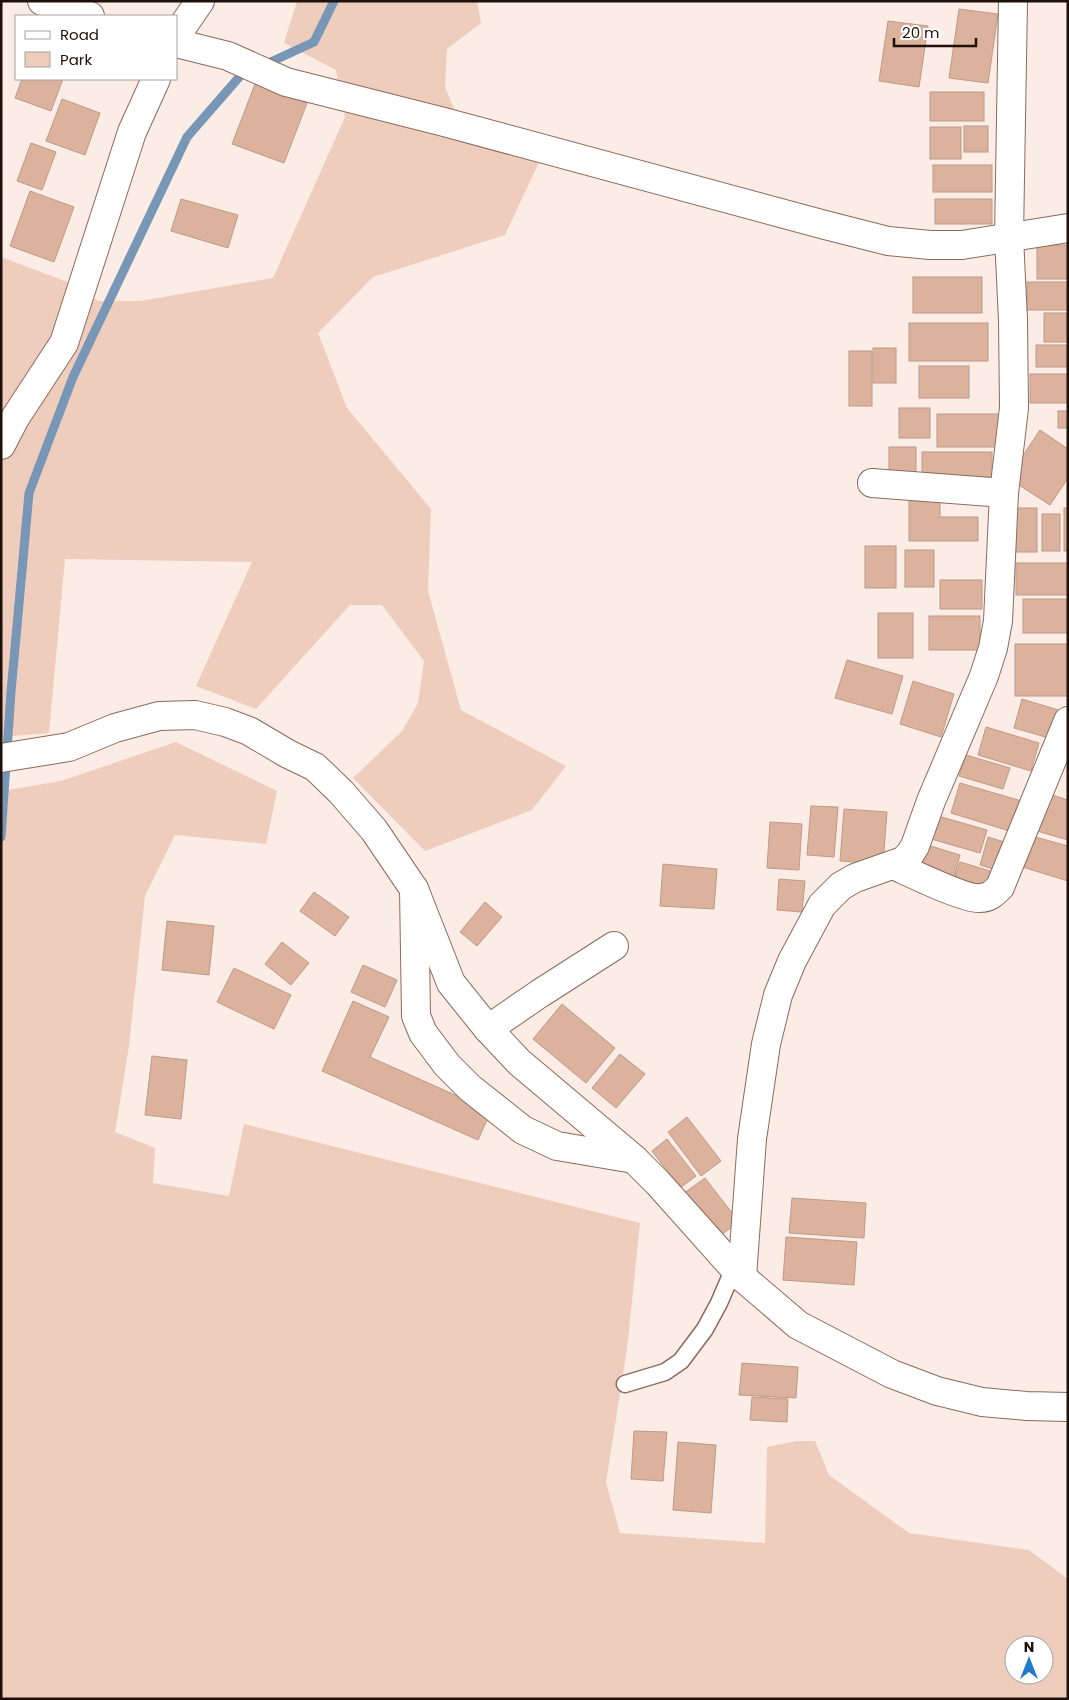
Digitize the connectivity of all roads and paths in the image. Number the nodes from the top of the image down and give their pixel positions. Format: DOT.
graph roads {
  1 [pos="42,1"];
  2 [pos="200,1"];
  3 [pos="1013,1"];
  4 [pos="87,15"];
  5 [pos="178,33"];
  6 [pos="178,44"];
  7 [pos="156,80"];
  8 [pos="1068,228"];
  9 [pos="1009,237"];
  10 [pos="1,445"];
  11 [pos="872,483"];
  12 [pos="1004,493"];
  13 [pos="1068,721"];
  14 [pos="14,755"];
  15 [pos="893,865"];
  16 [pos="414,889"];
  17 [pos="614,946"];
  18 [pos="488,1029"];
  19 [pos="634,1159"];
  20 [pos="738,1273"];
  21 [pos="625,1384"];
  22 [pos="1068,1406"];
  1 -- 4 [label="street"];
  2 -- 5 [label="street"];
  3 -- 9 [label="street"];
  6 -- 9 [label="street"];
  7 -- 10 [label="street"];
  8 -- 9 [label="street"];
  9 -- 12 [label="street"];
  11 -- 12 [label="street"];
  12 -- 15 [label="street"];
  13 -- 15 [label="street"];
  14 -- 16 [label="street"];
  15 -- 20 [label="street"];
  16 -- 18 [label="street"];
  16 -- 19 [label="street"];
  17 -- 18 [label="street"];
  18 -- 19 [label="street"];
  19 -- 20 [label="street"];
  20 -- 21 [label="lane"];
  20 -- 22 [label="street"];
}
